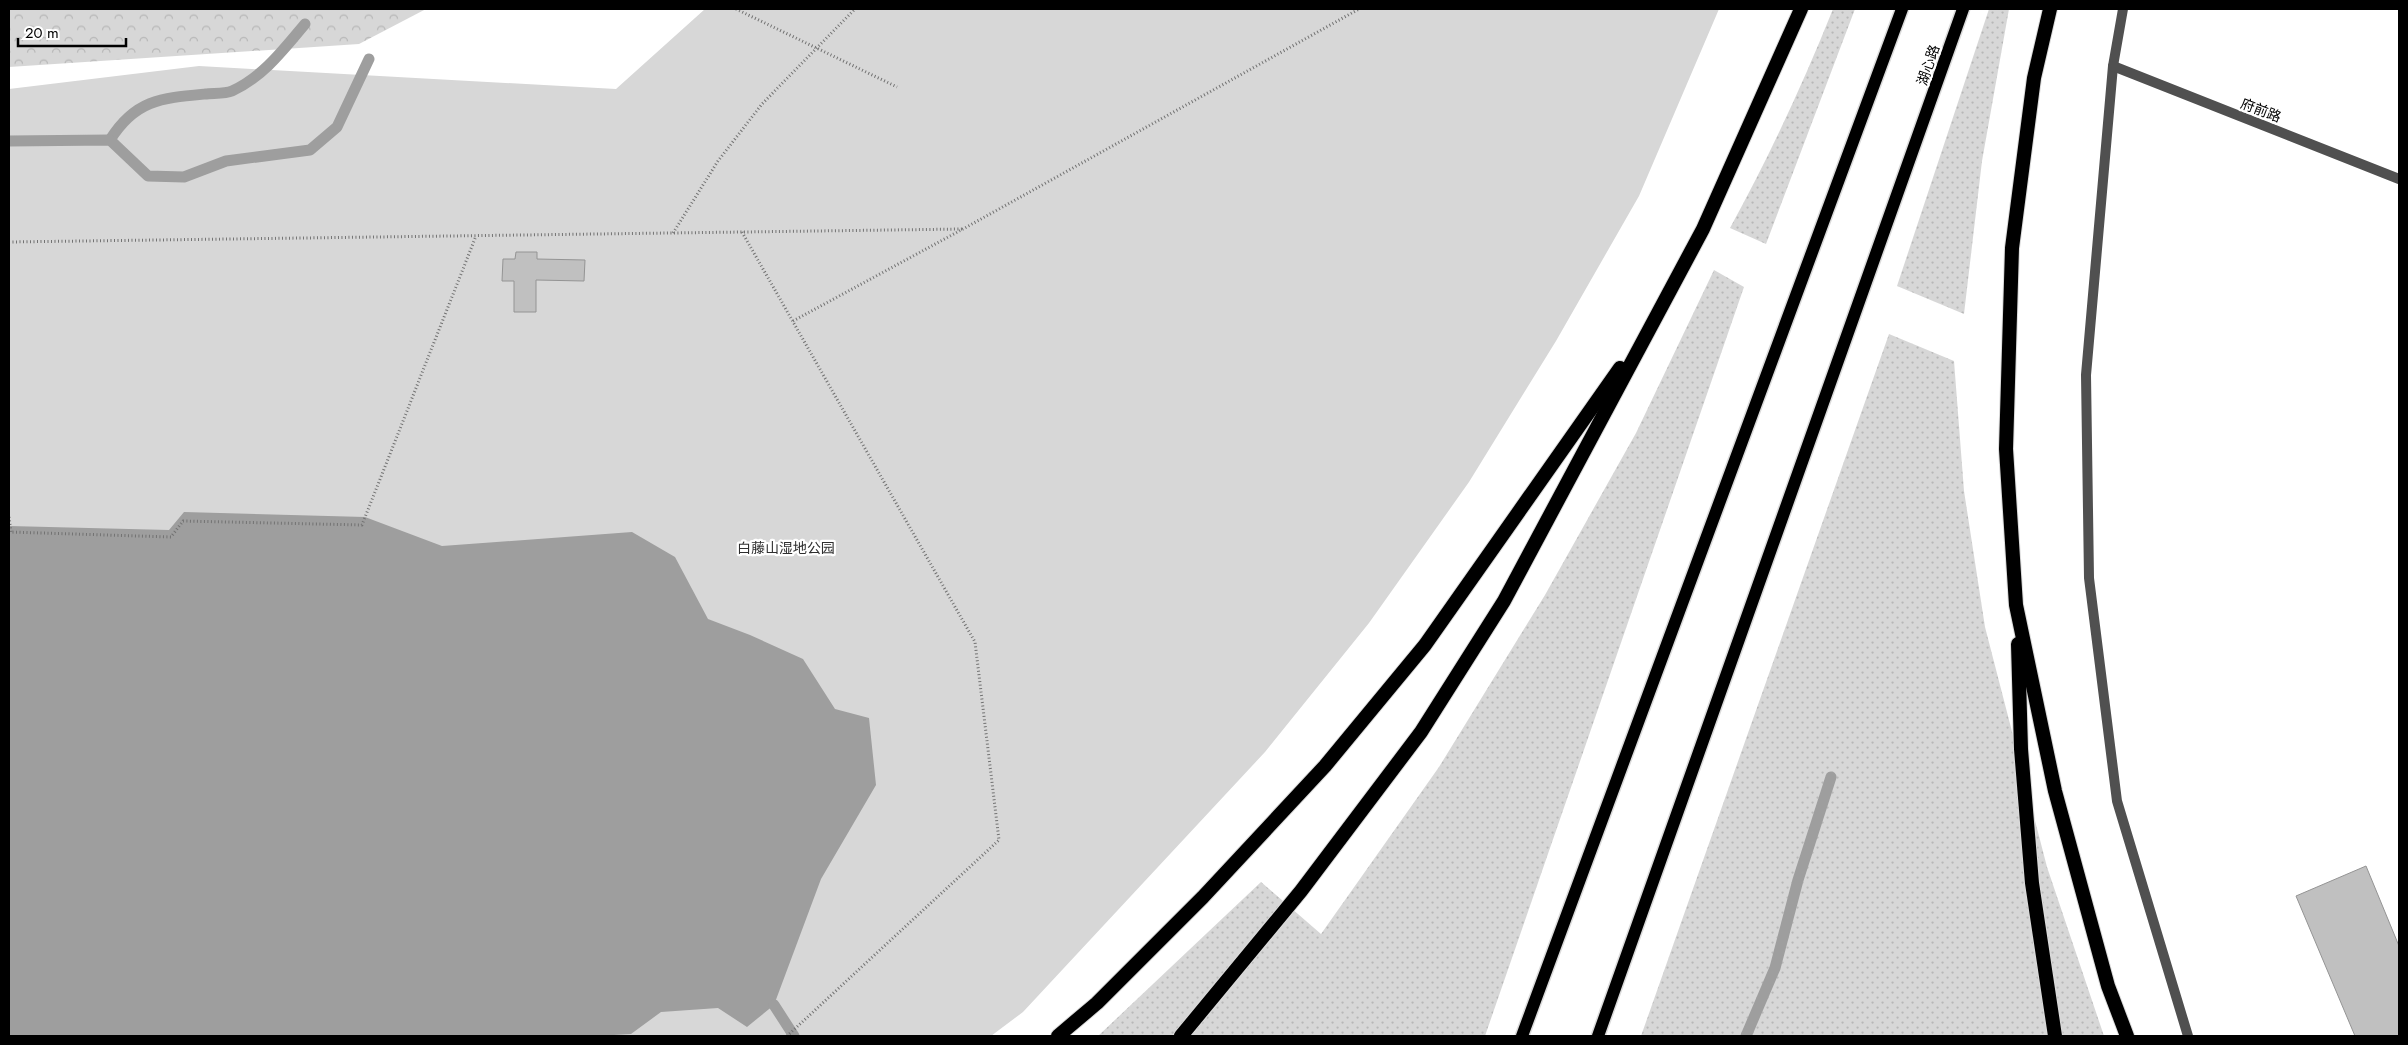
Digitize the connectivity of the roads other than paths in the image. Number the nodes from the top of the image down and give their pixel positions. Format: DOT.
graph roads {
  1 [pos="1801,9"];
  2 [pos="1902,9"];
  3 [pos="1963,9"];
  4 [pos="2050,9"];
  5 [pos="2123,9"];
  6 [pos="2113,66"];
  7 [pos="2399,179"];
  8 [pos="1656,318"];
  9 [pos="2016,605"];
  10 [pos="1058,1036"];
  11 [pos="1181,1036"];
  12 [pos="1522,1036"];
  13 [pos="1598,1036"];
  14 [pos="2055,1036"];
  15 [pos="2127,1036"];
  16 [pos="2188,1036"];
  1 -- 8 [label="highway"];
  2 -- 12 [label="main road"];
  3 -- 13 [label="main road, 湖心路"];
  4 -- 9 [label="highway"];
  5 -- 6 [label="street"];
  6 -- 7 [label="street, 府前路"];
  6 -- 16 [label="street"];
  8 -- 10 [label="highway"];
  8 -- 11 [label="highway"];
  9 -- 14 [label="highway"];
  9 -- 15 [label="highway"];
}
